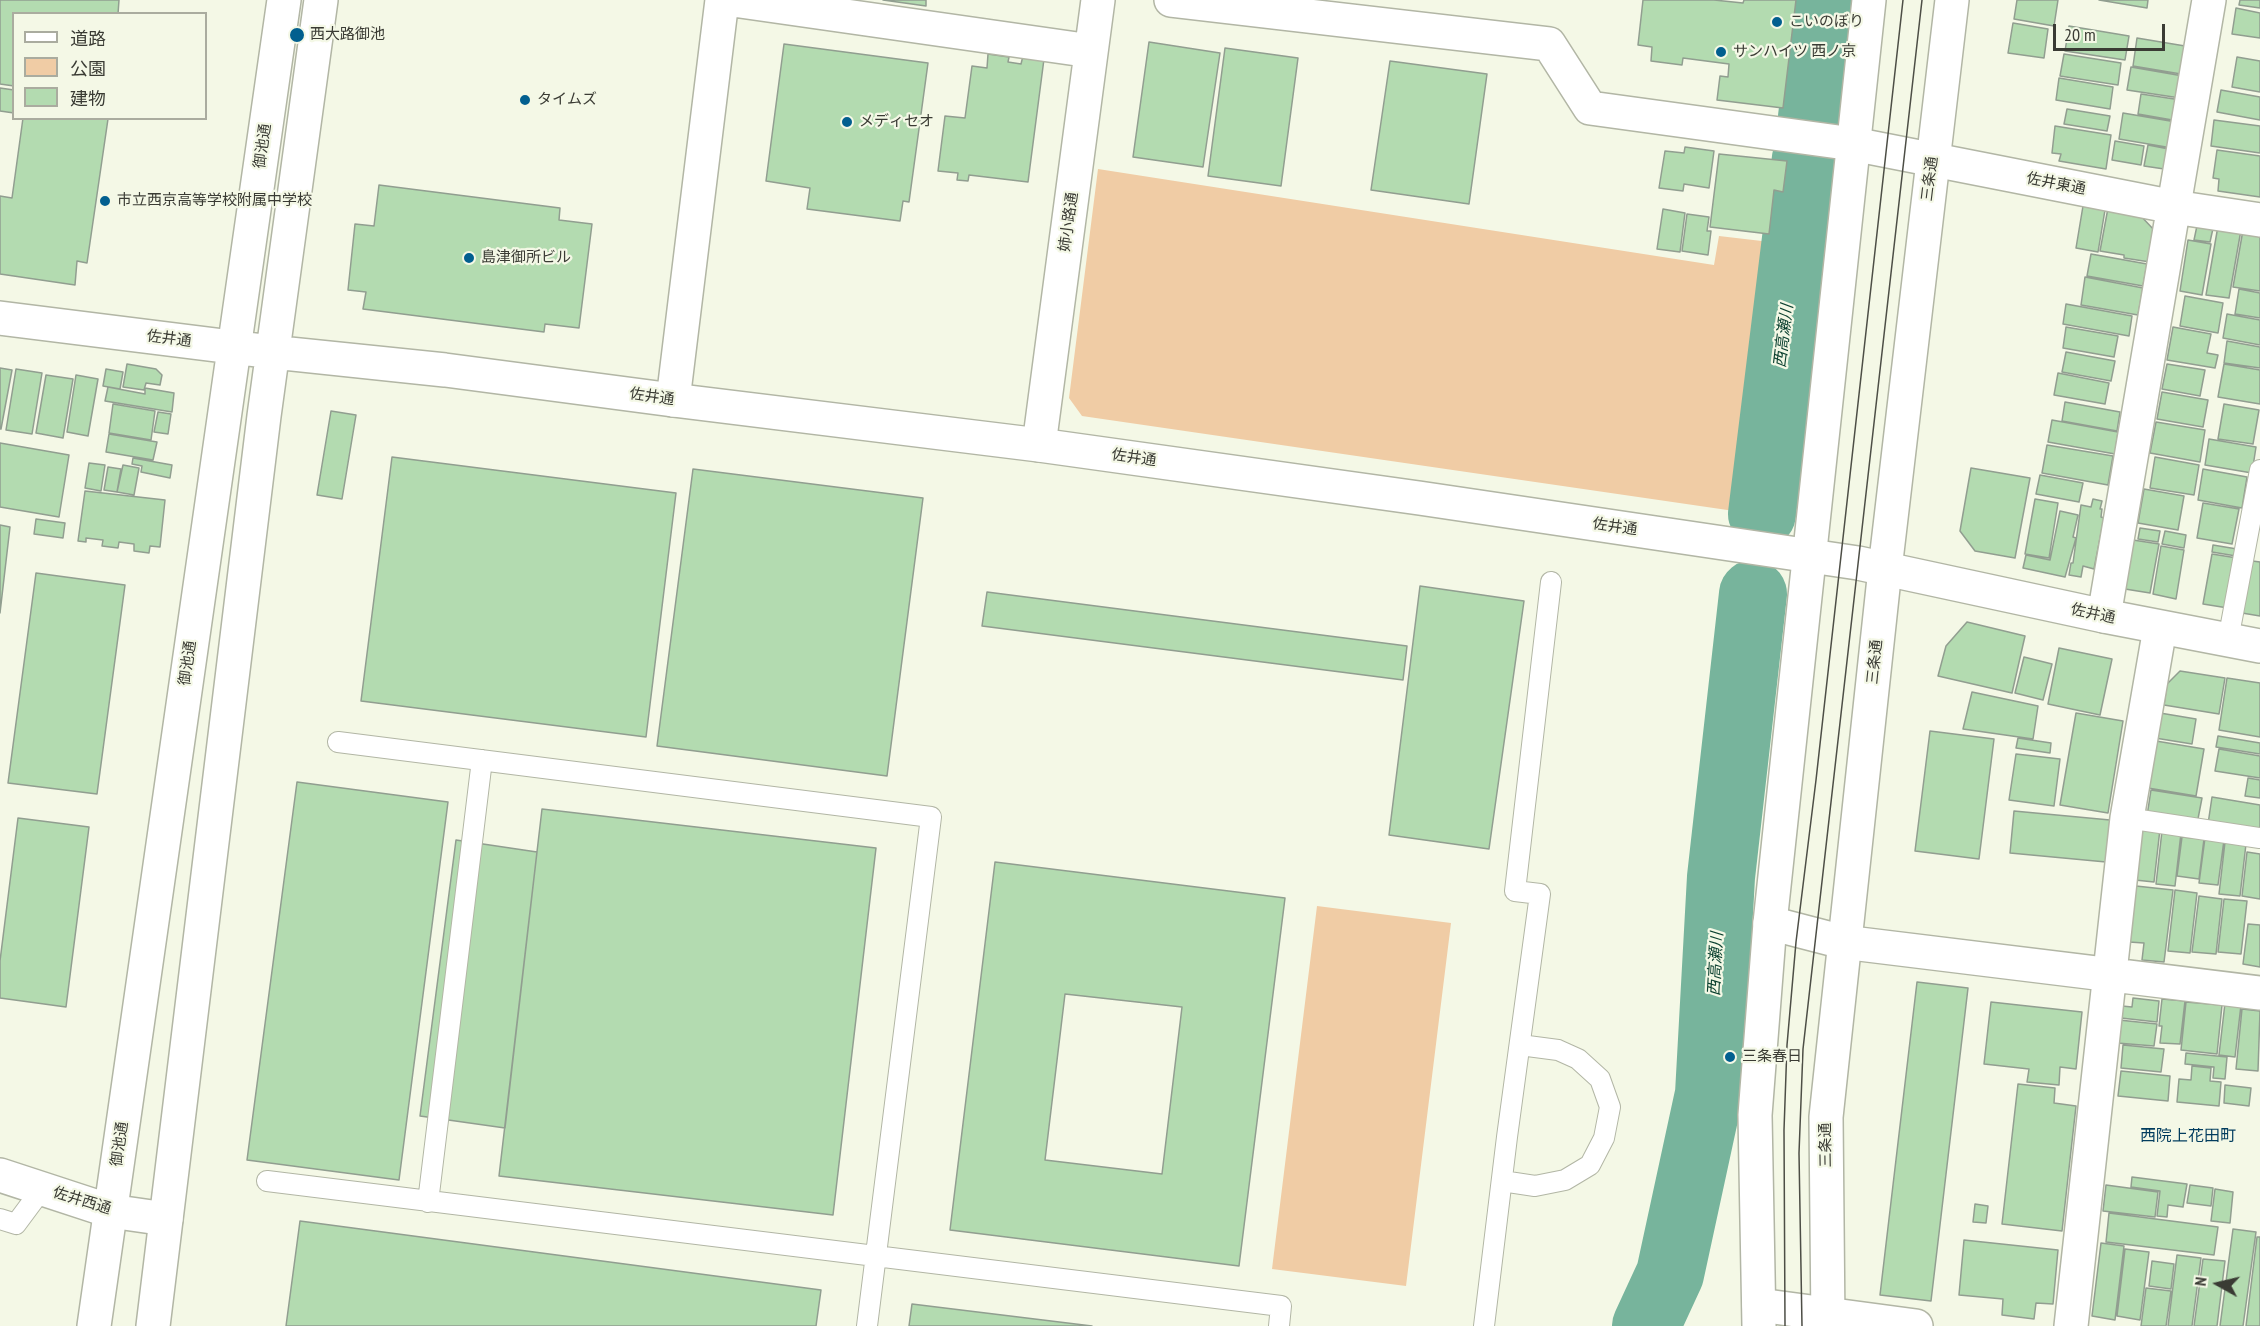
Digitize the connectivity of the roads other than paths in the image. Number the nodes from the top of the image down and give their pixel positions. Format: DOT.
graph roads {
  1 [pos="284,0"];
  2 [pos="321,0"];
  3 [pos="722,0"];
  4 [pos="733,0"];
  5 [pos="1098,0"];
  6 [pos="1171,0"];
  7 [pos="1869,0"];
  8 [pos="1952,0"];
  9 [pos="2209,0"];
  10 [pos="1091,51"];
  11 [pos="1853,144"];
  12 [pos="1932,160"];
  13 [pos="2174,207"];
  14 [pos="2260,220"];
  15 [pos="0,318"];
  16 [pos="233,347"];
  17 [pos="272,352"];
  18 [pos="673,400"];
  19 [pos="1039,445"];
  20 [pos="2260,470"];
  21 [pos="1811,557"];
  22 [pos="1885,569"];
  23 [pos="1551,582"];
  24 [pos="2104,616"];
  25 [pos="2160,628"];
  26 [pos="2228,640"];
  27 [pos="2260,646"];
  28 [pos="338,742"];
  29 [pos="482,760"];
  30 [pos="2127,819"];
  31 [pos="2260,838"];
  32 [pos="1770,923"];
  33 [pos="1844,942"];
  34 [pos="2111,974"];
  35 [pos="2260,993"];
  36 [pos="1520,1045"];
  37 [pos="0,1175"];
  38 [pos="267,1181"];
  39 [pos="1502,1181"];
  40 [pos="42,1189"];
  41 [pos="428,1202"];
  42 [pos="110,1211"];
  43 [pos="0,1219"];
  44 [pos="166,1219"];
  45 [pos="876,1258"];
  46 [pos="1759,1315"];
  47 [pos="1829,1321"];
  48 [pos="94,1326"];
  49 [pos="153,1326"];
  50 [pos="867,1326"];
  51 [pos="1279,1326"];
  52 [pos="1484,1326"];
  53 [pos="1916,1326"];
  54 [pos="2072,1326"];
  1 -- 16 [label="street, 御池通"];
  2 -- 17 [label="street"];
  3 -- 18 [label="street"];
  4 -- 10 [label="street"];
  5 -- 10 [label="street, 姉小路通"];
  6 -- 11 [label="street, 佐井東通"];
  7 -- 11 [label="street"];
  8 -- 12 [label="street, 三条通"];
  9 -- 13 [label="street"];
  10 -- 19 [label="street, 姉小路通"];
  11 -- 12 [label="street, 佐井東通"];
  11 -- 21 [label="street"];
  12 -- 13 [label="street, 佐井東通"];
  12 -- 22 [label="street, 三条通"];
  13 -- 14 [label="street, 佐井東通"];
  13 -- 24 [label="street"];
  15 -- 16 [label="street, 佐井通"];
  16 -- 17 [label="street, 佐井通"];
  16 -- 42 [label="street, 御池通"];
  17 -- 18 [label="street, 佐井通"];
  17 -- 44 [label="street"];
  18 -- 19 [label="street, 佐井通"];
  19 -- 21 [label="street, 佐井通"];
  20 -- 26 [label="lane"];
  21 -- 22 [label="street, 佐井通"];
  21 -- 32 [label="street"];
  22 -- 24 [label="street, 佐井通"];
  22 -- 33 [label="street, 三条通"];
  23 -- 36 [label="lane"];
  24 -- 25 [label="street, 佐井通"];
  25 -- 26 [label="street, 佐井通"];
  25 -- 30 [label="street"];
  26 -- 27 [label="street, 佐井通"];
  28 -- 29 [label="lane"];
  29 -- 41 [label="lane"];
  29 -- 45 [label="lane"];
  30 -- 31 [label="lane"];
  30 -- 34 [label="street"];
  32 -- 33 [label="street"];
  32 -- 46 [label="street"];
  33 -- 34 [label="street"];
  33 -- 47 [label="street, 三条通"];
  34 -- 35 [label="street"];
  34 -- 54 [label="street"];
  36 -- 39 [label="lane"];
  36 -- 39 [label="lane"];
  37 -- 40 [label="street, 佐井西通"];
  38 -- 41 [label="lane"];
  39 -- 52 [label="lane"];
  40 -- 42 [label="street, 佐井西通"];
  40 -- 43 [label="lane"];
  41 -- 45 [label="lane"];
  42 -- 44 [label="street, 佐井西通"];
  42 -- 48 [label="street, 御池通"];
  44 -- 49 [label="street"];
  45 -- 50 [label="lane"];
  45 -- 51 [label="lane"];
  46 -- 47 [label="street"];
  47 -- 53 [label="street"];
}
